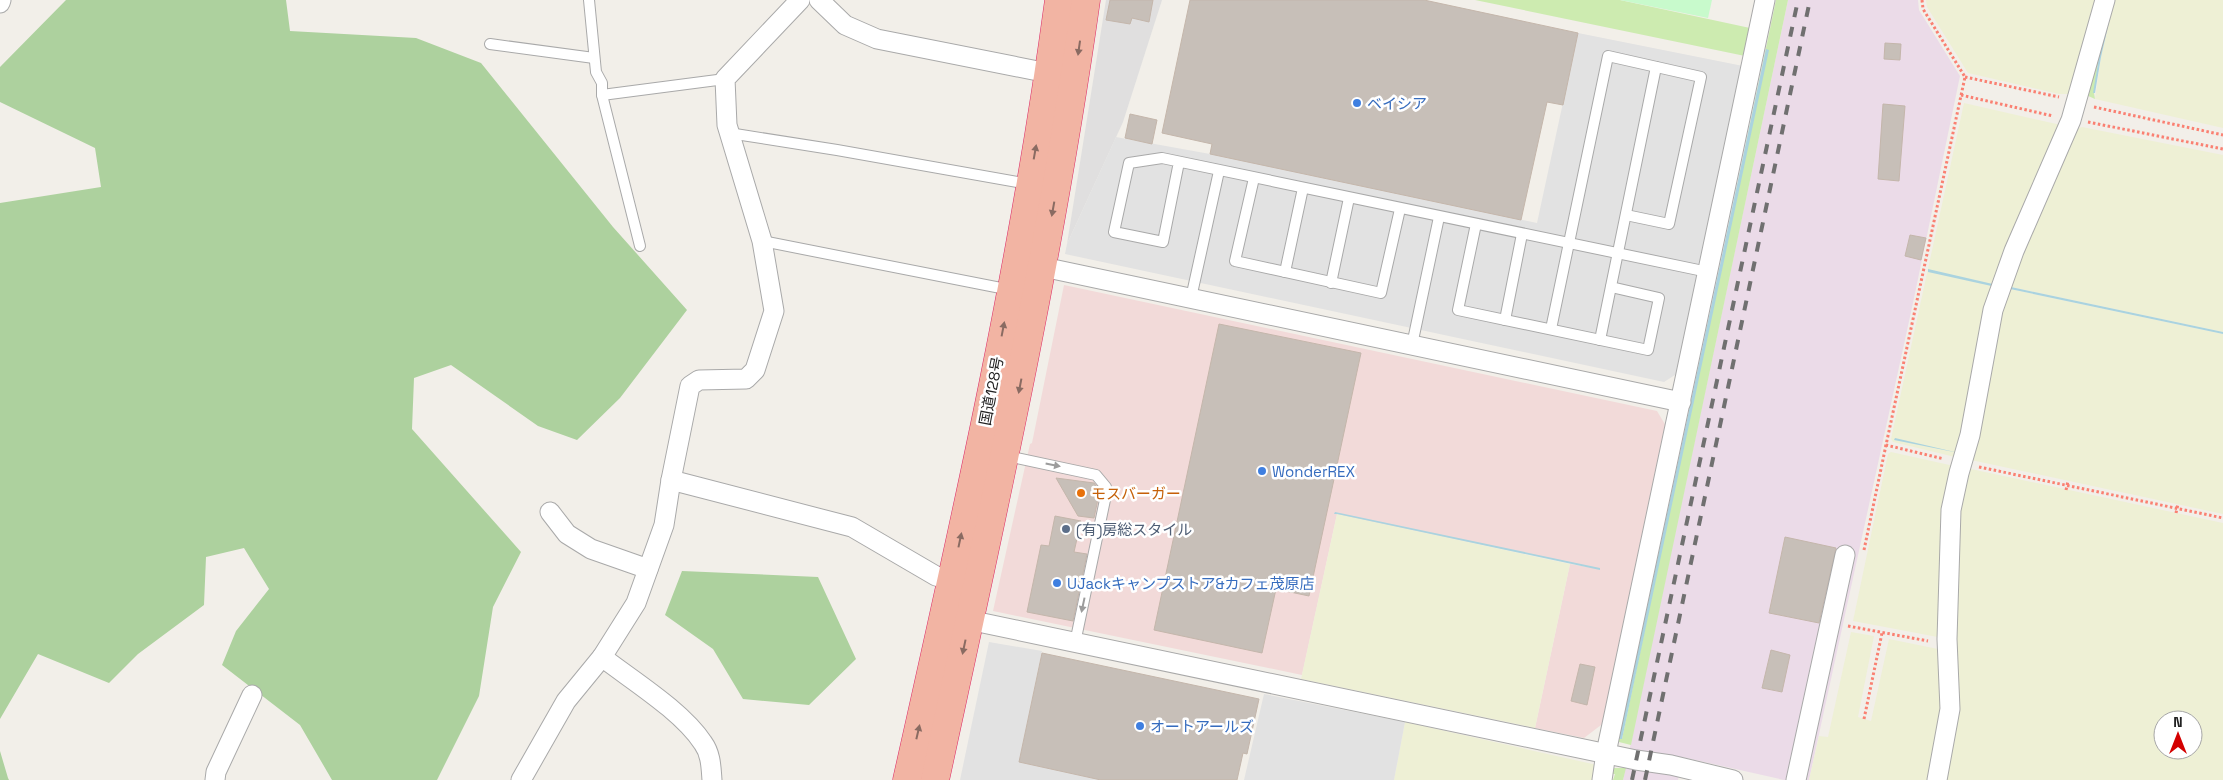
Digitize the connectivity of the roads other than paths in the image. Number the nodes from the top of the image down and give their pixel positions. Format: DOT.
graph roads {
  1 [pos="589,0"];
  2 [pos="800,0"];
  3 [pos="819,0"];
  4 [pos="1059,0"];
  5 [pos="1086,0"];
  6 [pos="1765,0"];
  7 [pos="2105,0"];
  8 [pos="490,44"];
  9 [pos="594,58"];
  10 [pos="1656,67"];
  11 [pos="1062,75"];
  12 [pos="725,79"];
  13 [pos="602,95"];
  14 [pos="729,133"];
  15 [pos="1179,162"];
  16 [pos="1218,171"];
  17 [pos="1254,178"];
  18 [pos="1030,184"];
  19 [pos="1303,188"];
  20 [pos="1349,198"];
  21 [pos="1400,209"];
  22 [pos="1626,215"];
  23 [pos="1439,217"];
  24 [pos="1476,224"];
  25 [pos="1522,234"];
  26 [pos="762,242"];
  27 [pos="1569,244"];
  28 [pos="640,246"];
  29 [pos="1618,254"];
  30 [pos="1043,267"];
  31 [pos="1285,272"];
  32 [pos="1708,272"];
  33 [pos="1331,283"];
  34 [pos="1611,287"];
  35 [pos="1011,290"];
  36 [pos="1191,298"];
  37 [pos="1505,320"];
  38 [pos="1551,329"];
  39 [pos="1600,340"];
  40 [pos="1412,345"];
  41 [pos="1680,402"];
  42 [pos="1006,455"];
  43 [pos="671,480"];
  44 [pos="550,512"];
  45 [pos="1845,555"];
  46 [pos="648,569"];
  47 [pos="965,584"];
  48 [pos="957,618"];
  49 [pos="1075,643"];
  50 [pos="602,657"];
  51 [pos="252,696"];
  52 [pos="1606,753"];
  53 [pos="216,780"];
  54 [pos="521,780"];
  55 [pos="712,780"];
  56 [pos="907,780"];
  57 [pos="935,780"];
  58 [pos="1602,780"];
  59 [pos="1733,780"];
  60 [pos="1796,780"];
  61 [pos="1937,780"];
  1 -- 9 [label="lane"];
  2 -- 12 [label="street"];
  3 -- 11 [label="street"];
  4 -- 11 [label="highway, 国道128号"];
  5 -- 11 [label="highway, 国道128号, one-way"];
  6 -- 32 [label="street"];
  7 -- 61 [label="street"];
  8 -- 9 [label="lane"];
  9 -- 13 [label="lane"];
  10 -- 22 [label="lane"];
  10 -- 22 [label="lane"];
  10 -- 27 [label="lane"];
  18 -- 11 [label="highway, 国道128号, one-way"];
  11 -- 30 [label="highway, 国道128号, one-way"];
  12 -- 13 [label="lane"];
  12 -- 14 [label="street"];
  13 -- 28 [label="lane"];
  14 -- 18 [label="lane"];
  14 -- 26 [label="street"];
  15 -- 15 [label="lane"];
  15 -- 16 [label="lane"];
  16 -- 17 [label="lane"];
  16 -- 36 [label="lane"];
  17 -- 19 [label="lane"];
  17 -- 31 [label="lane"];
  18 -- 35 [label="highway, 国道128号"];
  19 -- 20 [label="lane"];
  19 -- 31 [label="lane"];
  20 -- 21 [label="lane"];
  20 -- 33 [label="lane"];
  21 -- 23 [label="lane"];
  21 -- 33 [label="lane"];
  22 -- 29 [label="lane"];
  23 -- 24 [label="lane"];
  23 -- 40 [label="lane"];
  24 -- 25 [label="lane"];
  24 -- 37 [label="lane"];
  25 -- 27 [label="lane"];
  25 -- 37 [label="lane"];
  26 -- 35 [label="lane"];
  26 -- 43 [label="street"];
  27 -- 29 [label="lane"];
  27 -- 38 [label="lane"];
  29 -- 32 [label="lane"];
  29 -- 34 [label="lane"];
  30 -- 36 [label="street"];
  30 -- 42 [label="highway, 国道128号, one-way"];
  31 -- 33 [label="lane"];
  32 -- 41 [label="street"];
  34 -- 39 [label="lane"];
  34 -- 39 [label="lane"];
  47 -- 35 [label="highway, 国道128号, one-way"];
  36 -- 40 [label="street"];
  37 -- 38 [label="lane"];
  38 -- 39 [label="lane"];
  40 -- 41 [label="street"];
  41 -- 52 [label="street"];
  42 -- 47 [label="highway, 国道128号"];
  42 -- 49 [label="lane, one-way"];
  43 -- 46 [label="street"];
  43 -- 47 [label="street"];
  44 -- 46 [label="street"];
  45 -- 60 [label="street"];
  46 -- 50 [label="street"];
  47 -- 48 [label="highway, 国道128号"];
  48 -- 49 [label="street"];
  56 -- 48 [label="highway, 国道128号, one-way"];
  48 -- 57 [label="highway, 国道128号, one-way"];
  49 -- 52 [label="street"];
  50 -- 54 [label="street"];
  50 -- 55 [label="street"];
  51 -- 53 [label="street"];
  52 -- 58 [label="street"];
  52 -- 59 [label="street"];
}
